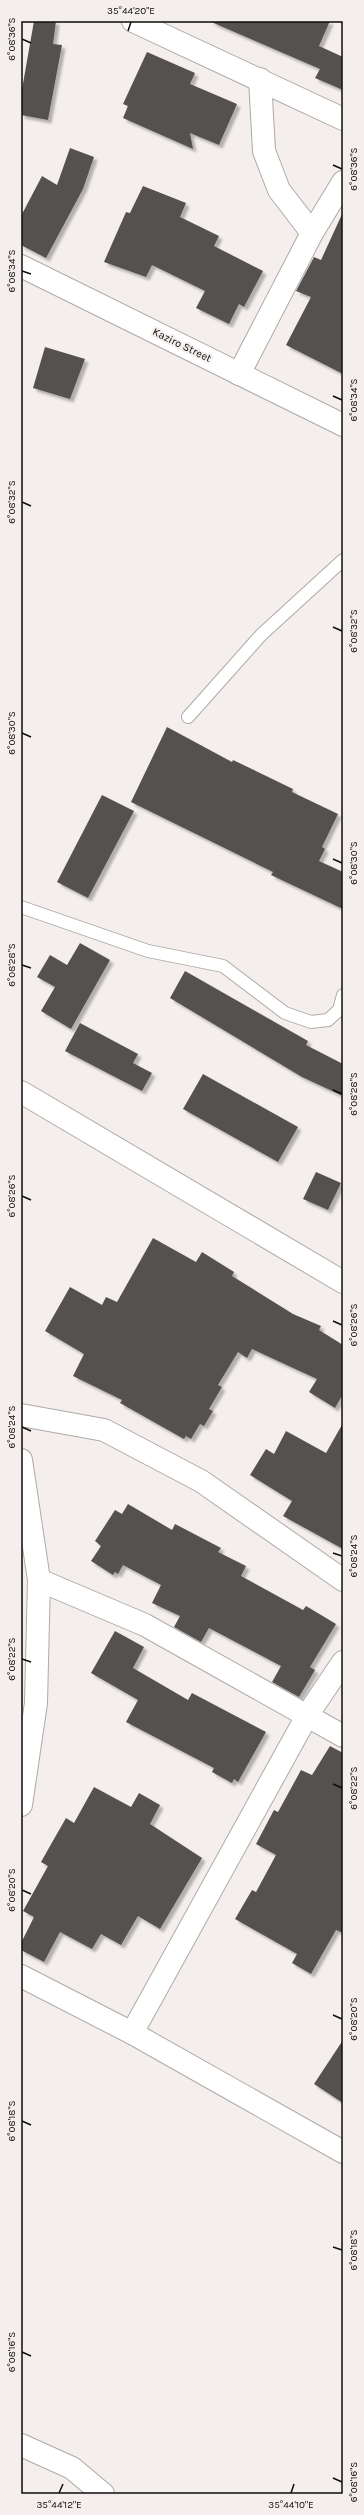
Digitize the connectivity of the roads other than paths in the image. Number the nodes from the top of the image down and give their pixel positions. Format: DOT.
graph roads {
  1 [pos="133,21"];
  2 [pos="260,79"];
  3 [pos="343,119"];
  4 [pos="343,182"];
  5 [pos="312,233"];
  6 [pos="21,266"];
  7 [pos="239,374"];
  8 [pos="343,425"];
  9 [pos="343,560"];
  10 [pos="188,717"];
  11 [pos="21,907"];
  12 [pos="343,995"];
  13 [pos="21,1092"];
  14 [pos="343,1282"];
  15 [pos="21,1415"];
  16 [pos="21,1460"];
  17 [pos="39,1580"];
  18 [pos="343,1580"];
  19 [pos="343,1662"];
  20 [pos="308,1714"];
  21 [pos="343,1736"];
  22 [pos="21,1804"];
  23 [pos="21,1976"];
  24 [pos="132,2033"];
  25 [pos="343,2152"];
  26 [pos="21,2445"];
  27 [pos="103,2494"];
  1 -- 2 [label="street"];
  2 -- 3 [label="street"];
  2 -- 5 [label="street"];
  4 -- 5 [label="street"];
  5 -- 7 [label="street"];
  6 -- 7 [label="street, Kaziro Street"];
  7 -- 8 [label="street, Kaziro Street"];
  9 -- 10 [label="lane"];
  11 -- 12 [label="lane"];
  13 -- 14 [label="street"];
  15 -- 18 [label="street"];
  16 -- 17 [label="street"];
  17 -- 20 [label="street"];
  17 -- 22 [label="street"];
  19 -- 20 [label="street"];
  20 -- 21 [label="street"];
  20 -- 24 [label="street"];
  23 -- 24 [label="street"];
  24 -- 25 [label="street"];
  26 -- 27 [label="street"];
}
